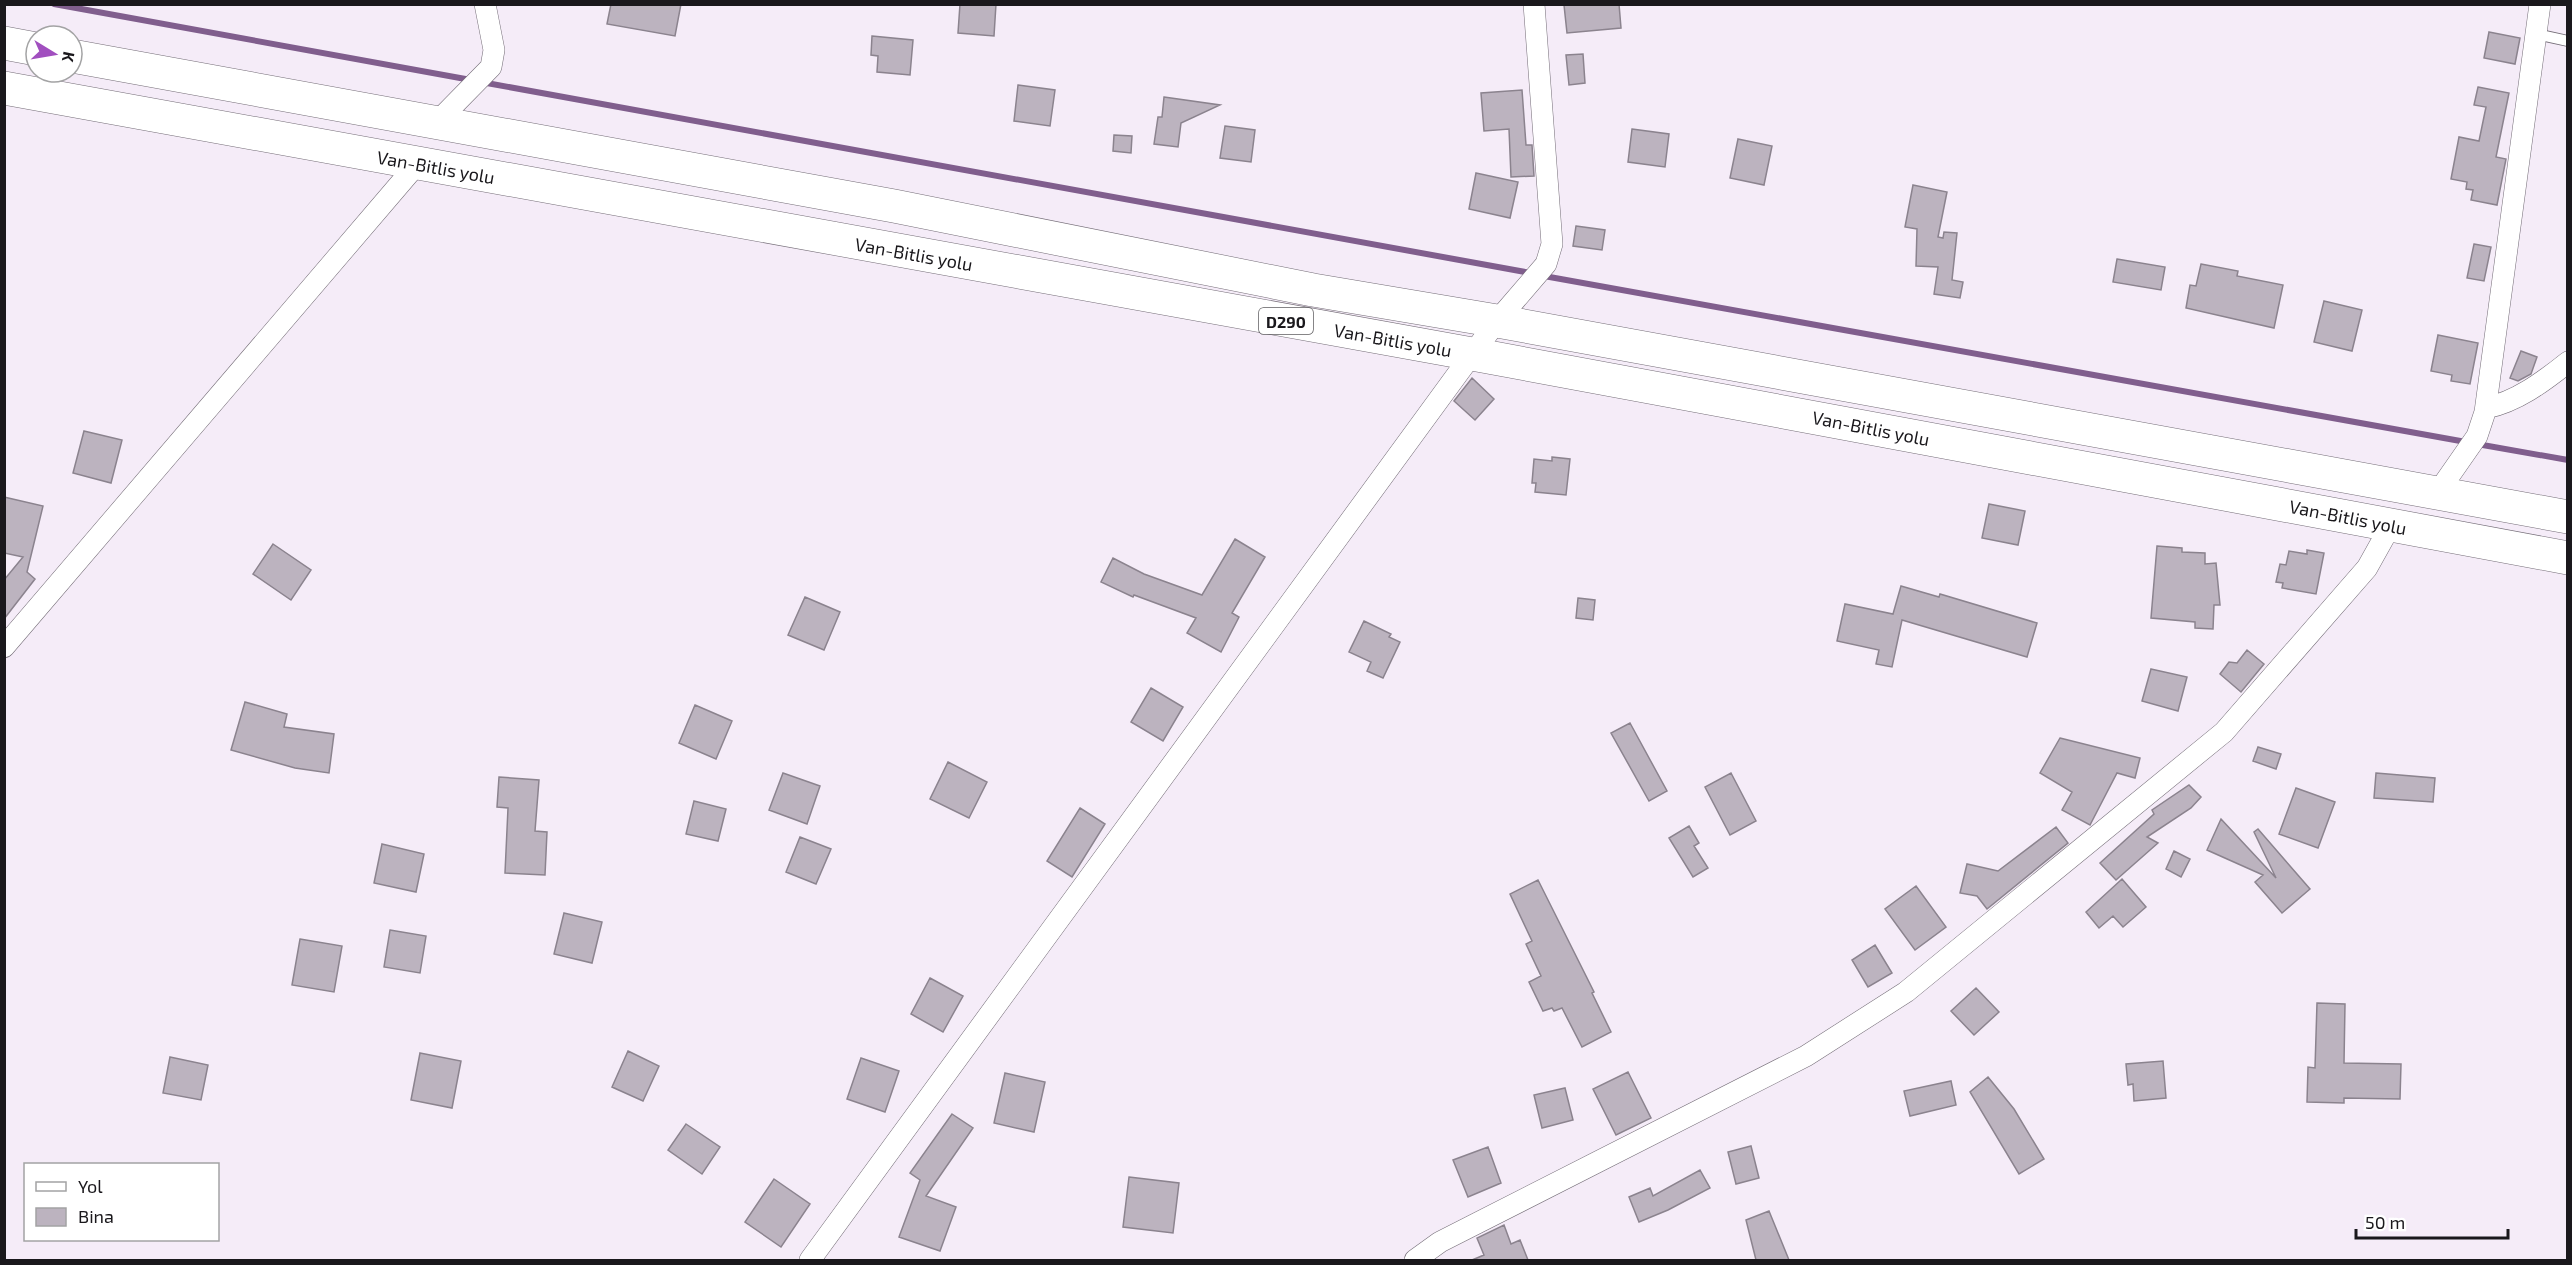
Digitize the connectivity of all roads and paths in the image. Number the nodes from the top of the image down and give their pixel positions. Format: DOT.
graph roads {
  1 [pos="485,4"];
  2 [pos="1534,4"];
  3 [pos="2540,4"];
  4 [pos="2545,36"];
  5 [pos="2568,41"];
  6 [pos="4,43"];
  7 [pos="24,47"];
  8 [pos="84,58"];
  9 [pos="4,88"];
  10 [pos="436,122"];
  11 [pos="417,164"];
  12 [pos="1497,321"];
  13 [pos="1472,354"];
  14 [pos="2568,362"];
  15 [pos="2485,410"];
  16 [pos="2438,492"];
  17 [pos="2568,517"];
  18 [pos="2391,525"];
  19 [pos="2568,558"];
  20 [pos="4,647"];
  21 [pos="810,1260"];
  22 [pos="1415,1260"];
  1 -- 10 [label="street"];
  2 -- 12 [label="street"];
  3 -- 4 [label="street"];
  4 -- 5 [label="lane"];
  4 -- 15 [label="street"];
  6 -- 7 [label="highway"];
  8 -- 10 [label="highway, Van-Bitlis yolu / D290"];
  9 -- 11 [label="highway, Van-Bitlis yolu / D290"];
  10 -- 12 [label="highway, Van-Bitlis yolu / D290"];
  11 -- 13 [label="highway, Van-Bitlis yolu / D290"];
  11 -- 20 [label="street"];
  12 -- 13 [label="street"];
  12 -- 16 [label="highway, Van-Bitlis yolu / D290"];
  13 -- 18 [label="highway, Van-Bitlis yolu / D290"];
  13 -- 21 [label="street"];
  14 -- 15 [label="street"];
  15 -- 16 [label="street"];
  16 -- 17 [label="highway, Van-Bitlis yolu / D290"];
  18 -- 19 [label="highway, Van-Bitlis yolu / D290"];
  18 -- 22 [label="street"];
}
